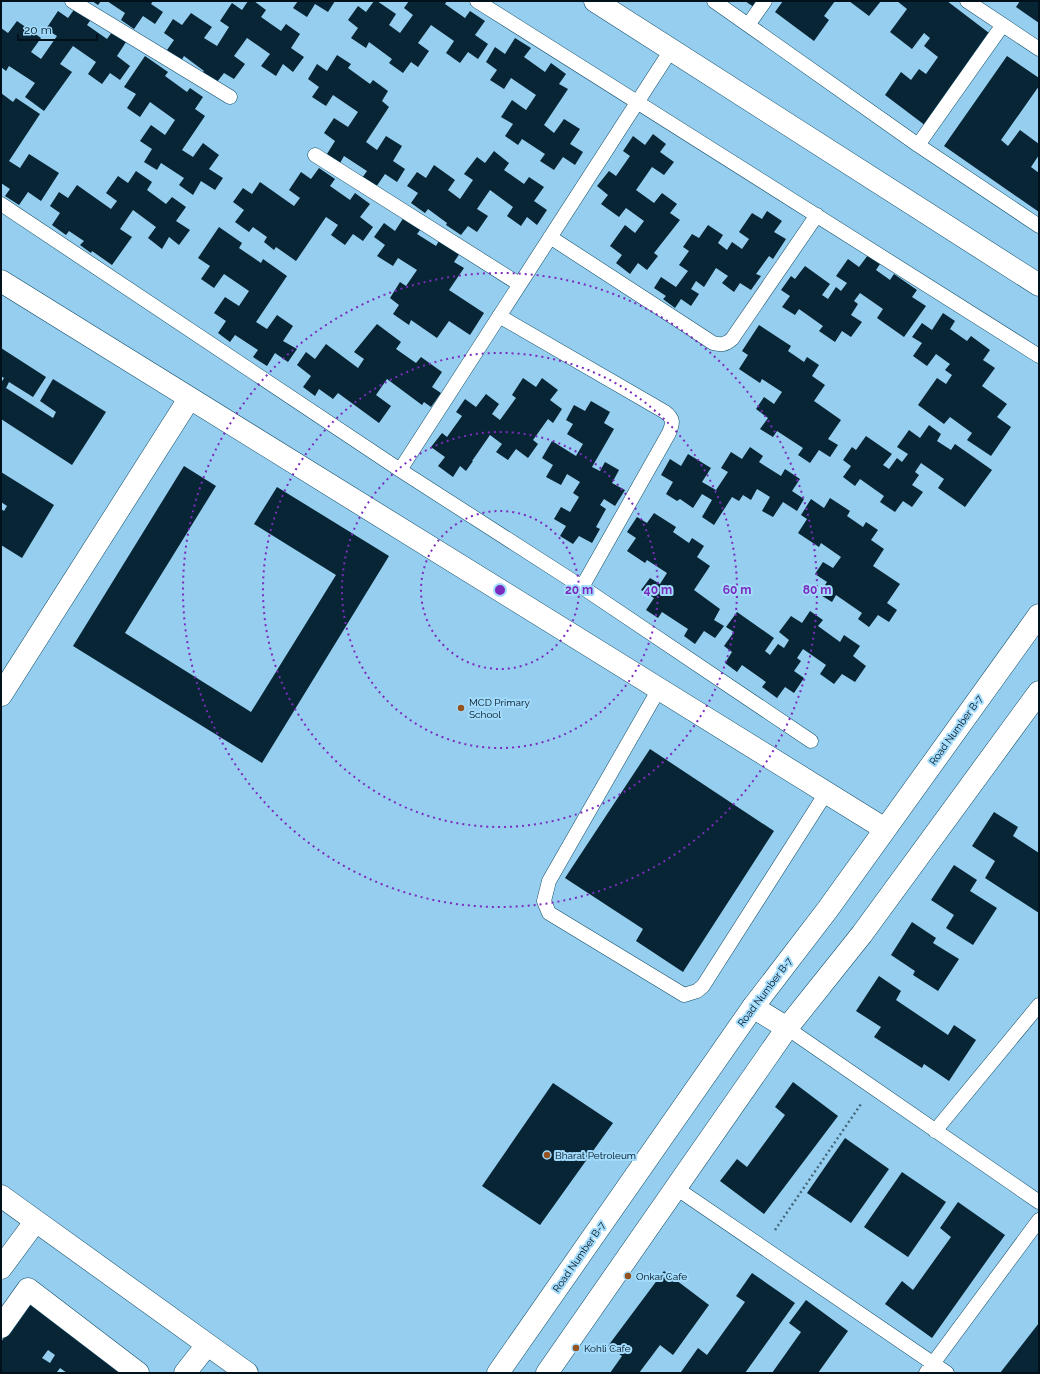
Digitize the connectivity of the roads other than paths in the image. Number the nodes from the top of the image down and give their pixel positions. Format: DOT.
graph roads {
  1 [pos="72,1"];
  2 [pos="477,1"];
  3 [pos="595,1"];
  4 [pos="714,1"];
  5 [pos="764,1"];
  6 [pos="967,1"];
  7 [pos="748,25"];
  8 [pos="1002,26"];
  9 [pos="1039,49"];
  10 [pos="671,50"];
  11 [pos="230,97"];
  12 [pos="637,102"];
  13 [pos="918,145"];
  14 [pos="315,155"];
  15 [pos="1,204"];
  16 [pos="817,215"];
  17 [pos="1039,226"];
  18 [pos="550,237"];
  19 [pos="1,281"];
  20 [pos="519,284"];
  21 [pos="1039,284"];
  22 [pos="499,316"];
  23 [pos="1039,356"];
  24 [pos="189,399"];
  25 [pos="400,470"];
  26 [pos="582,587"];
  27 [pos="1039,615"];
  28 [pos="659,689"];
  29 [pos="1039,692"];
  30 [pos="1,695"];
  31 [pos="811,741"];
  32 [pos="826,792"];
  33 [pos="885,829"];
  34 [pos="1039,1004"];
  35 [pos="753,1007"];
  36 [pos="787,1028"];
  37 [pos="935,1131"];
  38 [pos="676,1188"];
  39 [pos="1,1196"];
  40 [pos="1039,1202"];
  41 [pos="1039,1220"];
  42 [pos="35,1222"];
  43 [pos="1,1268"];
  44 [pos="1,1328"];
  45 [pos="207,1345"];
  46 [pos="930,1368"];
  47 [pos="138,1373"];
  48 [pos="185,1373"];
  49 [pos="247,1373"];
  50 [pos="498,1373"];
  51 [pos="547,1373"];
  52 [pos="947,1373"];
  1 -- 11 [label="lane"];
  2 -- 12 [label="lane"];
  3 -- 10 [label="street"];
  4 -- 7 [label="lane"];
  5 -- 7 [label="lane"];
  6 -- 8 [label="lane"];
  7 -- 13 [label="lane"];
  8 -- 9 [label="lane"];
  8 -- 13 [label="lane"];
  10 -- 12 [label="lane"];
  10 -- 21 [label="street"];
  12 -- 16 [label="lane"];
  12 -- 18 [label="lane"];
  13 -- 17 [label="lane"];
  14 -- 20 [label="lane"];
  15 -- 25 [label="lane"];
  16 -- 18 [label="lane"];
  16 -- 23 [label="lane"];
  18 -- 20 [label="lane"];
  19 -- 24 [label="street"];
  20 -- 22 [label="lane"];
  22 -- 25 [label="lane"];
  22 -- 26 [label="lane"];
  24 -- 28 [label="street"];
  24 -- 30 [label="street"];
  25 -- 26 [label="lane"];
  26 -- 31 [label="lane"];
  27 -- 33 [label="street, Road Number B-7"];
  28 -- 32 [label="street"];
  28 -- 32 [label="lane"];
  29 -- 36 [label="street"];
  32 -- 33 [label="street"];
  33 -- 35 [label="street, Road Number B-7"];
  34 -- 37 [label="lane"];
  35 -- 36 [label="street"];
  35 -- 50 [label="street, Road Number B-7"];
  36 -- 37 [label="lane"];
  36 -- 38 [label="street"];
  37 -- 40 [label="lane"];
  38 -- 46 [label="lane"];
  38 -- 51 [label="street"];
  39 -- 42 [label="street"];
  41 -- 46 [label="lane"];
  42 -- 43 [label="street"];
  42 -- 45 [label="street"];
  44 -- 47 [label="street"];
  45 -- 48 [label="street"];
  45 -- 49 [label="street"];
  46 -- 52 [label="lane"];
}
